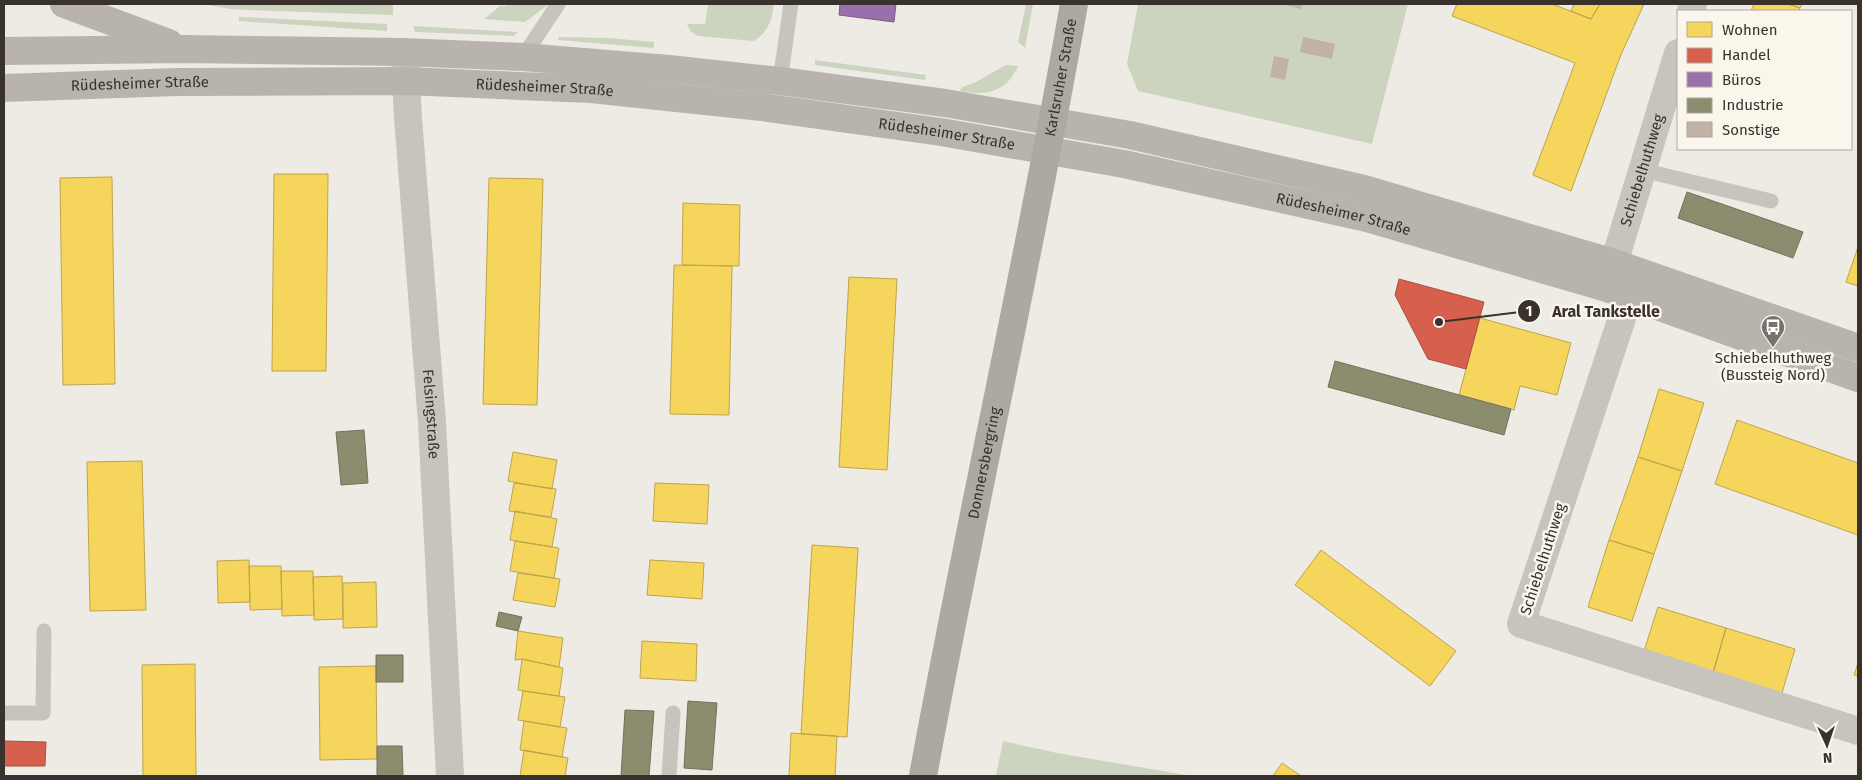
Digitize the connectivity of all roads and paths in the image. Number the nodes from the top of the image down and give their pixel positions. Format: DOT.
graph roads {
  1 [pos="64,4"];
  2 [pos="558,4"];
  3 [pos="791,4"];
  4 [pos="1074,4"];
  5 [pos="184,49"];
  6 [pos="4,51"];
  7 [pos="404,52"];
  8 [pos="1677,56"];
  9 [pos="523,57"];
  10 [pos="406,81"];
  11 [pos="780,81"];
  12 [pos="4,88"];
  13 [pos="1053,121"];
  14 [pos="1047,150"];
  15 [pos="1642,170"];
  16 [pos="1771,201"];
  17 [pos="1621,279"];
  18 [pos="1858,348"];
  19 [pos="1858,378"];
  20 [pos="44,631"];
  21 [pos="4,713"];
  22 [pos="673,713"];
  23 [pos="1858,731"];
  24 [pos="450,776"];
  25 [pos="669,776"];
  26 [pos="923,776"];
  1 -- 5 [label="main road"];
  2 -- 9 [label="lane"];
  3 -- 11 [label="lane"];
  4 -- 13 [label="main road, Karlsruher Straße"];
  5 -- 6 [label="main road, Rüdesheimer Straße"];
  5 -- 7 [label="main road, Rüdesheimer Straße"];
  7 -- 9 [label="main road, Rüdesheimer Straße"];
  7 -- 10 [label="street, Felsingstraße"];
  8 -- 15 [label="street, Schiebelhuthweg"];
  9 -- 11 [label="main road, Rüdesheimer Straße"];
  10 -- 12 [label="main road, Rüdesheimer Straße"];
  10 -- 14 [label="main road, Rüdesheimer Straße"];
  10 -- 24 [label="street, Felsingstraße"];
  11 -- 13 [label="main road, Rüdesheimer Straße"];
  13 -- 14 [label="main road, Karlsruher Straße"];
  13 -- 17 [label="main road, Rüdesheimer Straße"];
  14 -- 17 [label="main road, Rüdesheimer Straße"];
  14 -- 26 [label="main road, Donnersbergring"];
  15 -- 16 [label="lane"];
  15 -- 17 [label="street, Schiebelhuthweg"];
  17 -- 18 [label="main road, Rüdesheimer Straße"];
  17 -- 19 [label="main road, Rüdesheimer Straße"];
  17 -- 23 [label="street, Schiebelhuthweg"];
  20 -- 21 [label="lane"];
  22 -- 25 [label="lane"];
}
